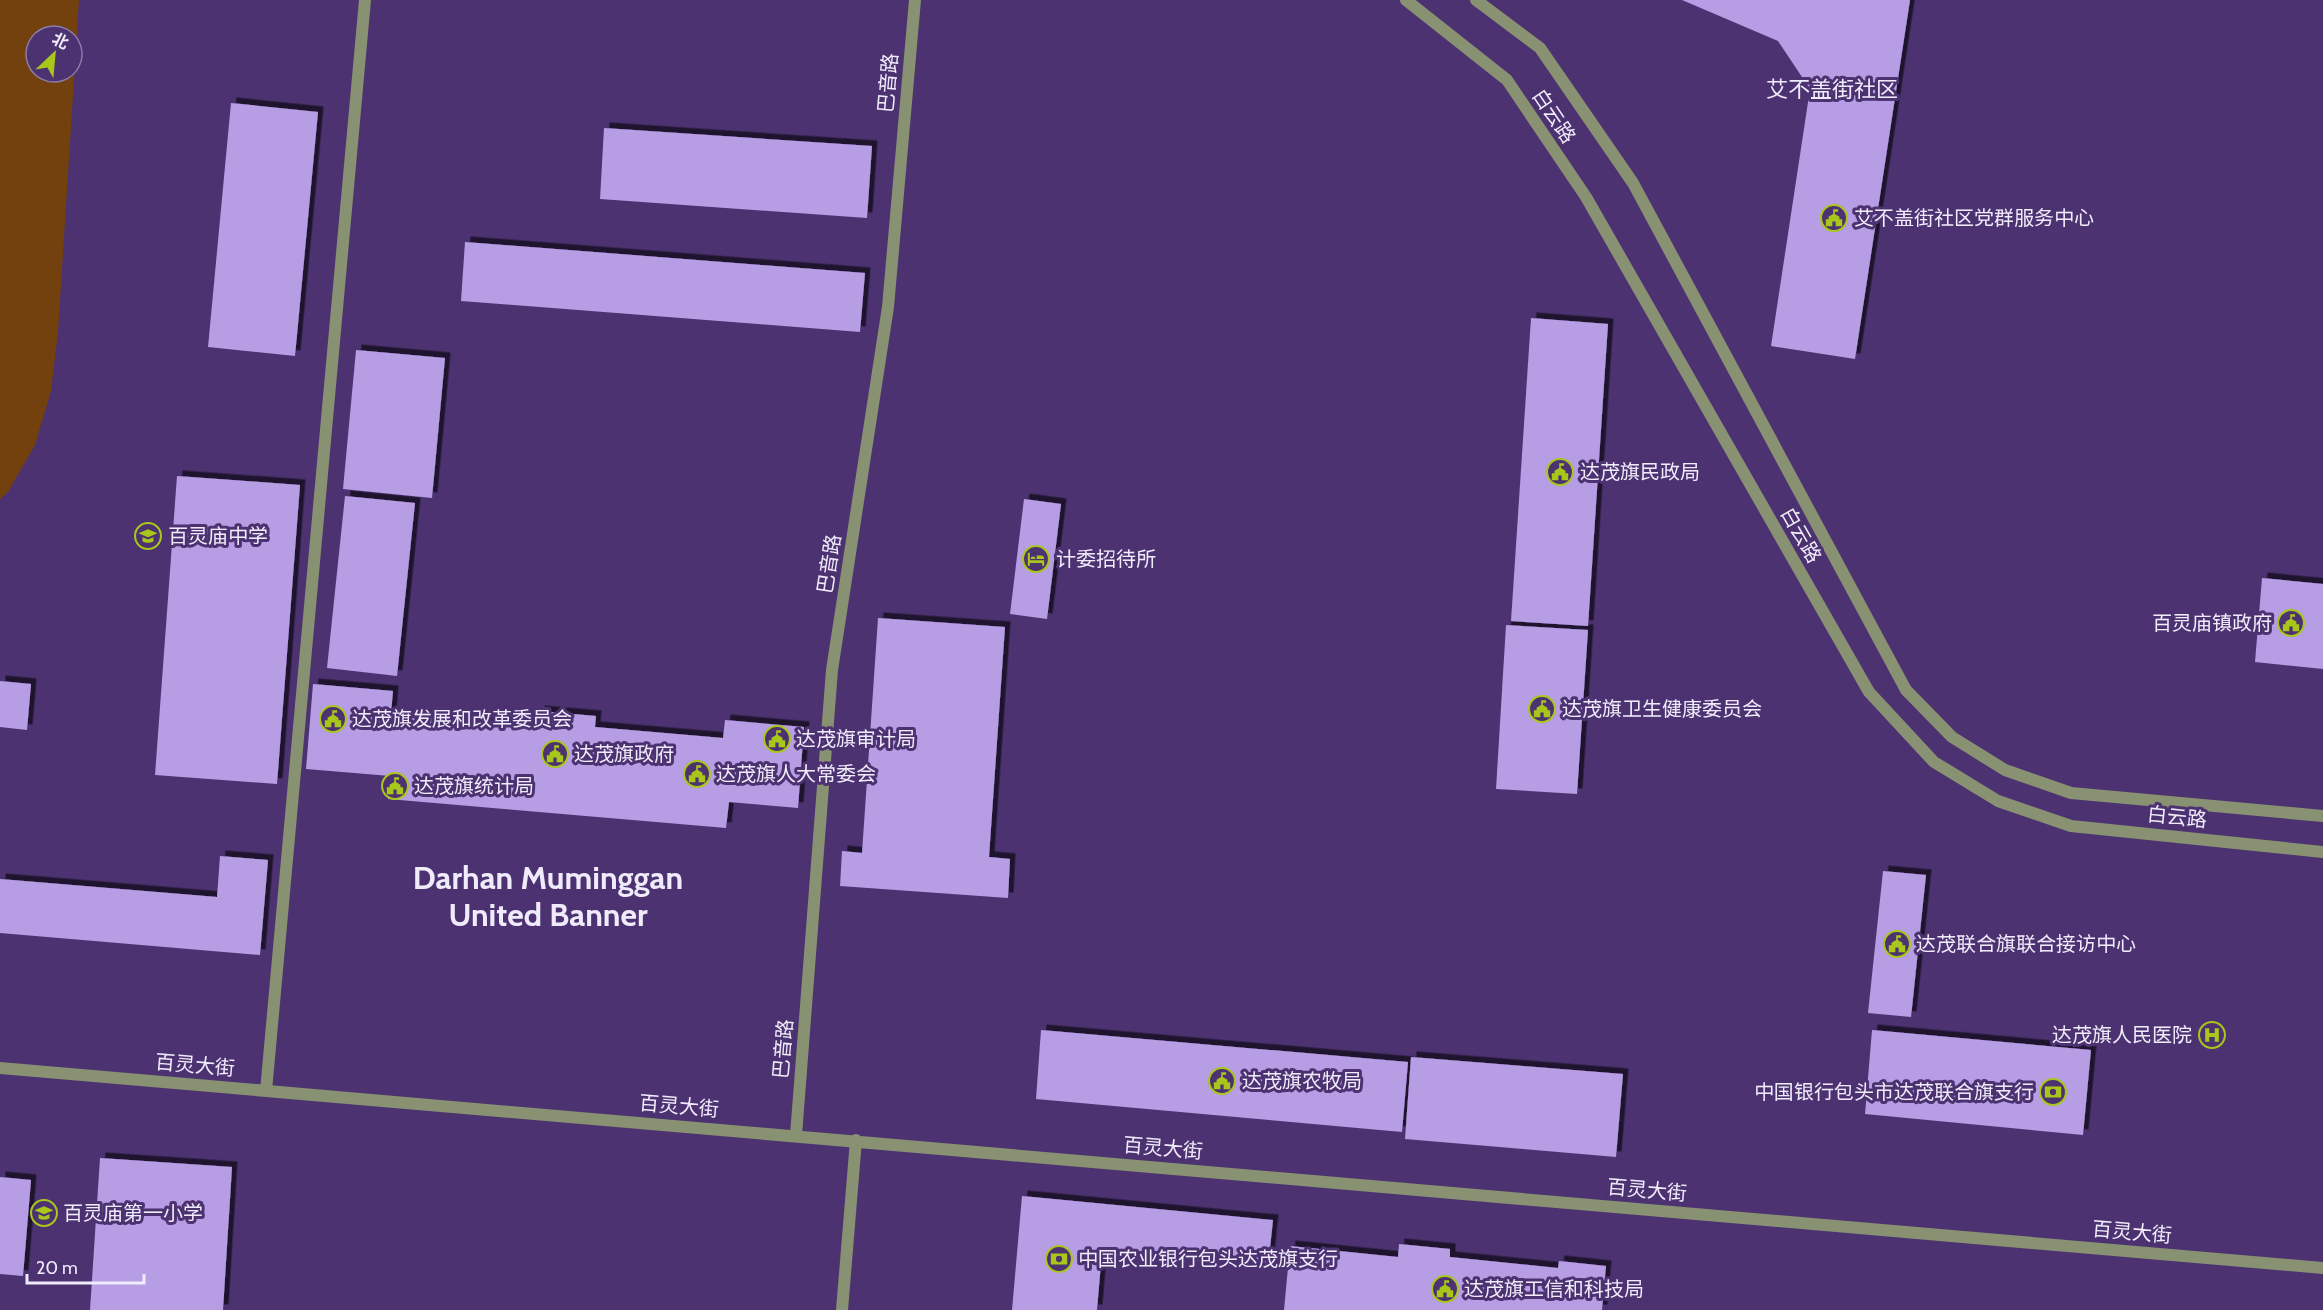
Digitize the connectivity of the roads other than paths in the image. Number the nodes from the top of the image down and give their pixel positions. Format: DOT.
graph roads {
  1 [pos="365,0"];
  2 [pos="915,0"];
  3 [pos="1406,0"];
  4 [pos="1476,0"];
  5 [pos="2323,816"];
  6 [pos="2323,852"];
  7 [pos="0,1068"];
  8 [pos="266,1091"];
  9 [pos="795,1135"];
  10 [pos="856,1140"];
  11 [pos="2323,1268"];
  12 [pos="842,1310"];
  1 -- 8 [label="street"];
  2 -- 9 [label="street, 巴音路"];
  3 -- 6 [label="street, 白云路"];
  4 -- 5 [label="street, 白云路"];
  7 -- 8 [label="street, 百灵大街"];
  8 -- 9 [label="street, 百灵大街"];
  9 -- 10 [label="street, 百灵大街"];
  10 -- 11 [label="street, 百灵大街"];
  10 -- 12 [label="street"];
}
